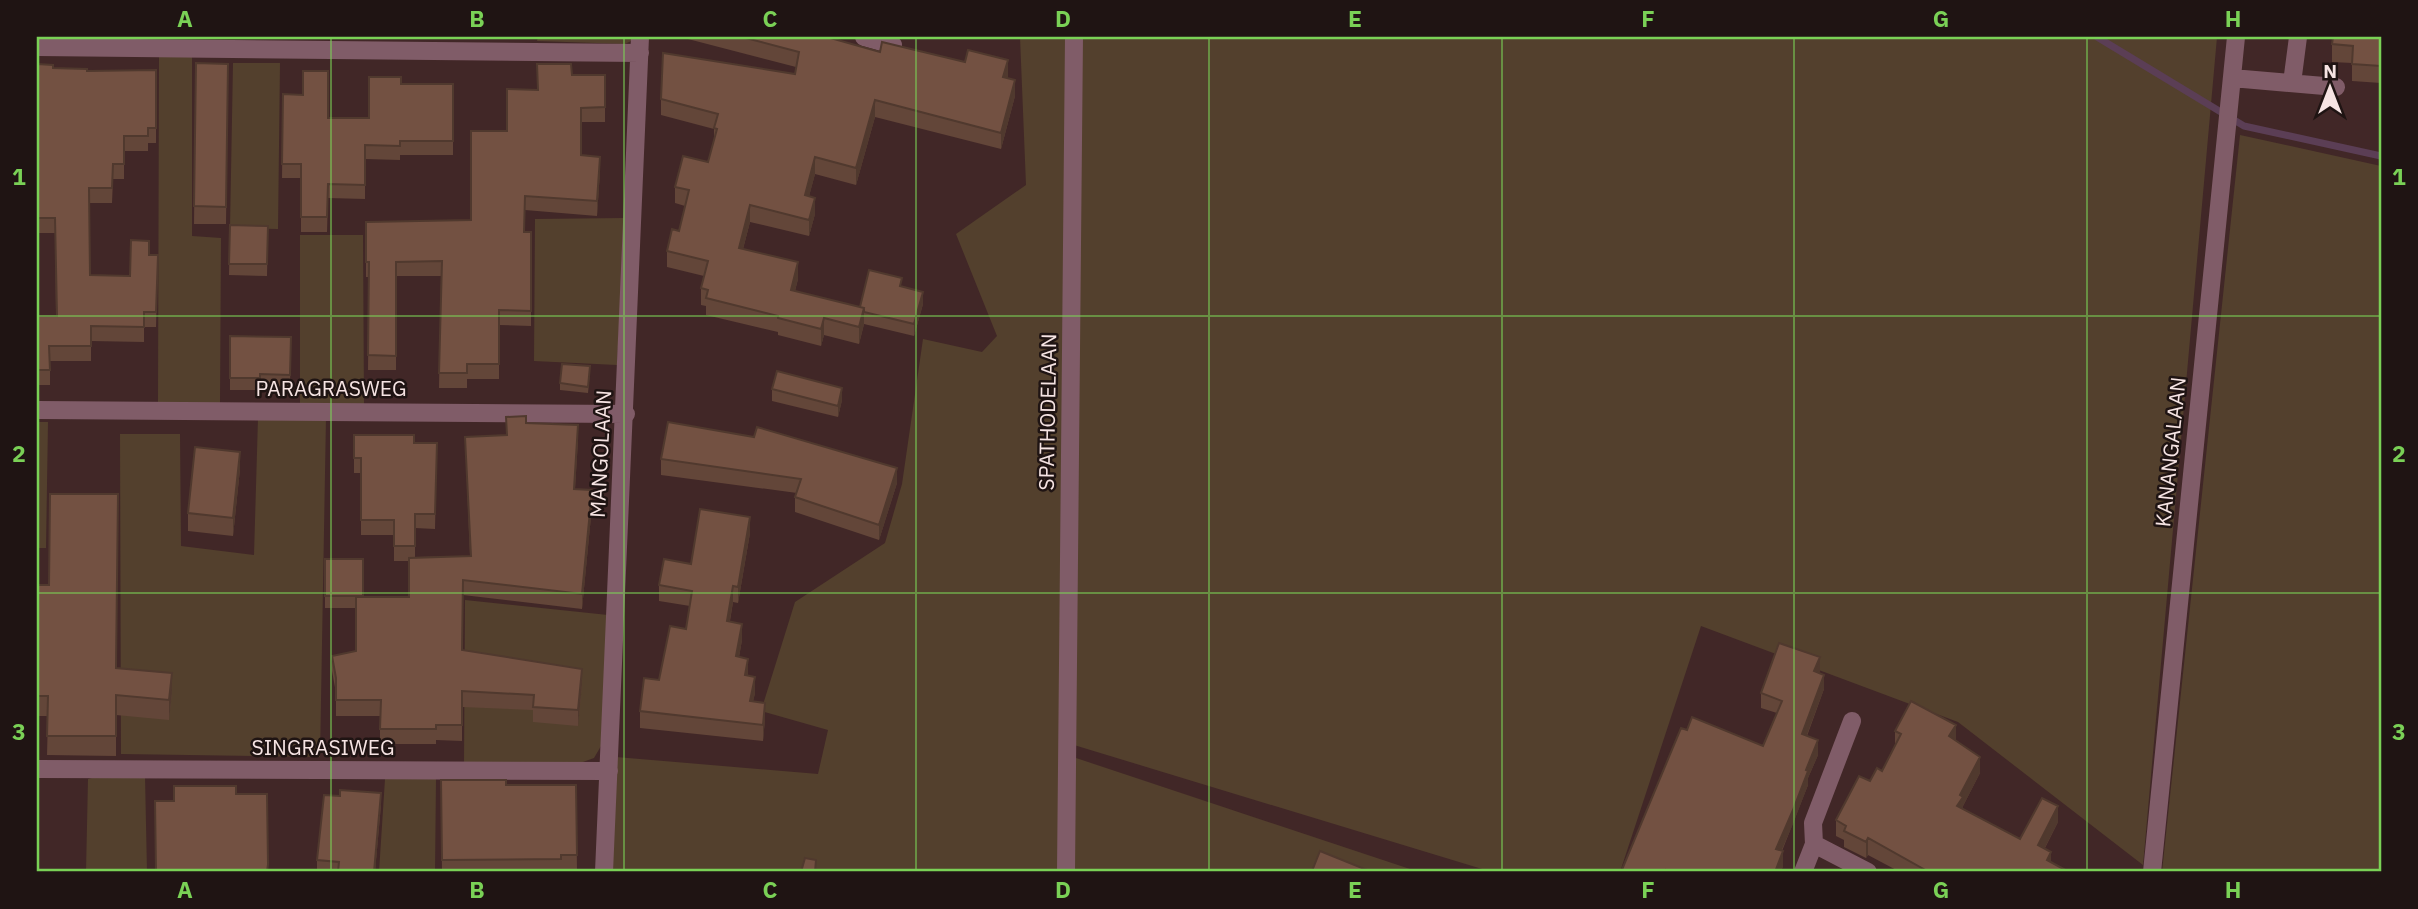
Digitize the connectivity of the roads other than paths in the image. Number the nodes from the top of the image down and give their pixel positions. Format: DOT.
graph roads {
  1 [pos="864,37"];
  2 [pos="1074,37"];
  3 [pos="2236,37"];
  4 [pos="2298,37"];
  5 [pos="640,45"];
  6 [pos="893,45"];
  7 [pos="37,47"];
  8 [pos="2232,78"];
  9 [pos="2292,83"];
  10 [pos="2336,87"];
  11 [pos="37,410"];
  12 [pos="625,414"];
  13 [pos="1852,721"];
  14 [pos="37,769"];
  15 [pos="609,771"];
  16 [pos="1814,844"];
  17 [pos="604,872"];
  18 [pos="1066,872"];
  19 [pos="1803,872"];
  20 [pos="1868,872"];
  21 [pos="2152,872"];
  1 -- 6 [label="street"];
  2 -- 18 [label="street, SPATHODELAAN"];
  3 -- 8 [label="street, KANANGALAAN"];
  4 -- 9 [label="street"];
  5 -- 7 [label="street"];
  5 -- 12 [label="street, MANGOLAAN"];
  8 -- 9 [label="street"];
  8 -- 21 [label="street, KANANGALAAN"];
  9 -- 10 [label="street"];
  11 -- 12 [label="street, PARAGRASWEG"];
  12 -- 15 [label="street, MANGOLAAN"];
  13 -- 16 [label="street"];
  14 -- 15 [label="street, SINGRASIWEG"];
  15 -- 17 [label="street, MANGOLAAN"];
  16 -- 19 [label="street"];
  16 -- 20 [label="street"];
}
